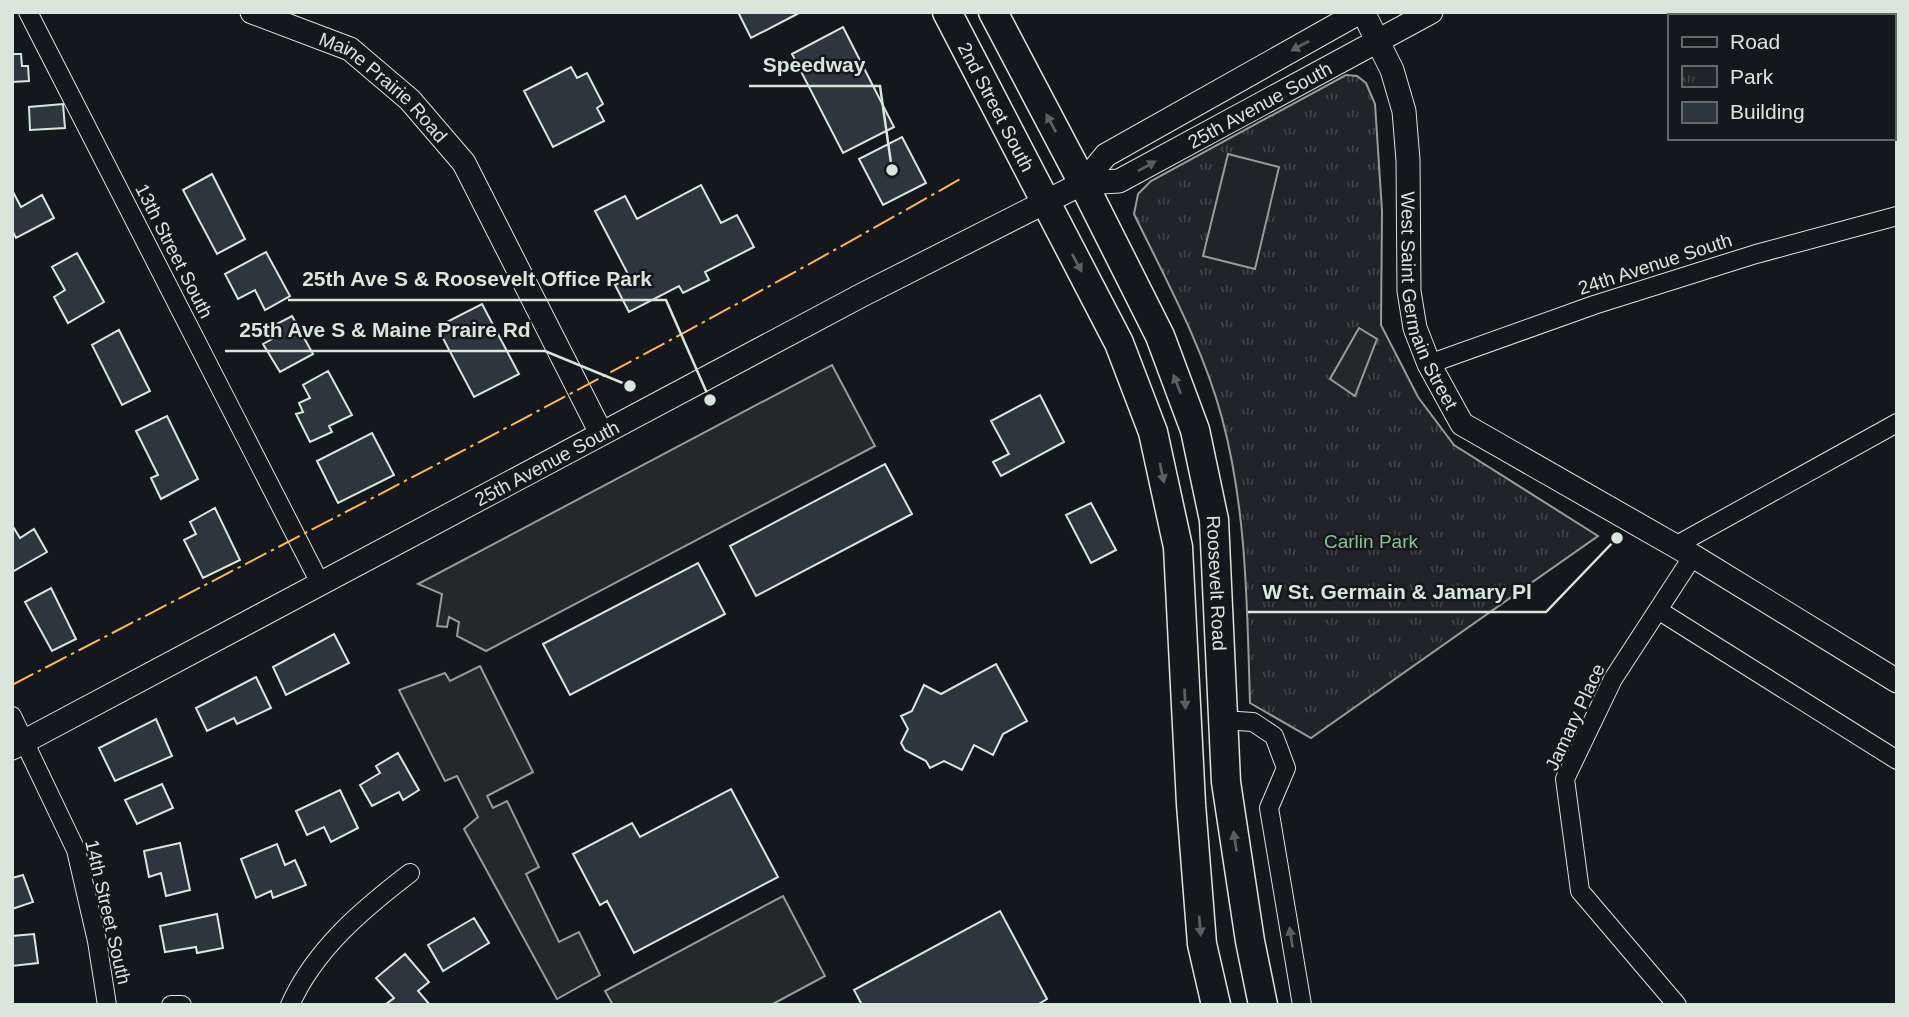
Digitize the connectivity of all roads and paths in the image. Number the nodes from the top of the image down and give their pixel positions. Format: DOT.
graph roads {
  1 [pos="28,12"];
  2 [pos="252,12"];
  3 [pos="947,12"];
  4 [pos="993,12"];
  5 [pos="1362,12"];
  6 [pos="1431,12"];
  7 [pos="1377,40"];
  8 [pos="1083,183"];
  9 [pos="1046,202"];
  10 [pos="1897,216"];
  11 [pos="1429,365"];
  12 [pos="1897,424"];
  13 [pos="601,433"];
  14 [pos="1684,551"];
  15 [pos="321,585"];
  16 [pos="1658,610"];
  17 [pos="1897,681"];
  18 [pos="12,716"];
  19 [pos="1223,720"];
  20 [pos="19,745"];
  21 [pos="1897,760"];
  22 [pos="410,873"];
  23 [pos="107,1005"];
  24 [pos="170,1005"];
  25 [pos="182,1005"];
  26 [pos="290,1005"];
  27 [pos="1216,1005"];
  28 [pos="1263,1005"];
  29 [pos="1302,1005"];
  30 [pos="1677,1005"];
  1 -- 15 [label="street, 13th Street South"];
  2 -- 13 [label="street, Maine Prairie Road"];
  3 -- 9 [label="main road, 2nd Street South"];
  8 -- 4 [label="main road, 2nd Street South, one-way"];
  5 -- 7 [label="street, West Saint Germain Street"];
  5 -- 8 [label="street, 25th Avenue South, one-way"];
  6 -- 7 [label="street, 25th Avenue South"];
  8 -- 7 [label="street, 25th Avenue South, one-way"];
  7 -- 11 [label="street, West Saint Germain Street"];
  8 -- 9 [label="street, 25th Avenue South"];
  19 -- 8 [label="main road, Roosevelt Road, one-way"];
  9 -- 13 [label="street, 25th Avenue South"];
  9 -- 27 [label="main road, Roosevelt Road, one-way"];
  10 -- 11 [label="street, 24th Avenue South"];
  11 -- 14 [label="street, West Saint Germain Street"];
  12 -- 14 [label="street, Jamary Place"];
  13 -- 15 [label="street, 25th Avenue South"];
  14 -- 16 [label="street, Jamary Place"];
  14 -- 17 [label="street, West Saint Germain Street"];
  15 -- 20 [label="street, 25th Avenue South"];
  16 -- 21 [label="street"];
  16 -- 30 [label="street, Jamary Place"];
  18 -- 20 [label="street, 14th Street South"];
  28 -- 19 [label="main road, Roosevelt Road, one-way"];
  29 -- 19 [label="street, one-way"];
  20 -- 23 [label="street, 14th Street South"];
  22 -- 26 [label="street"];
  24 -- 25 [label="street"];
}
